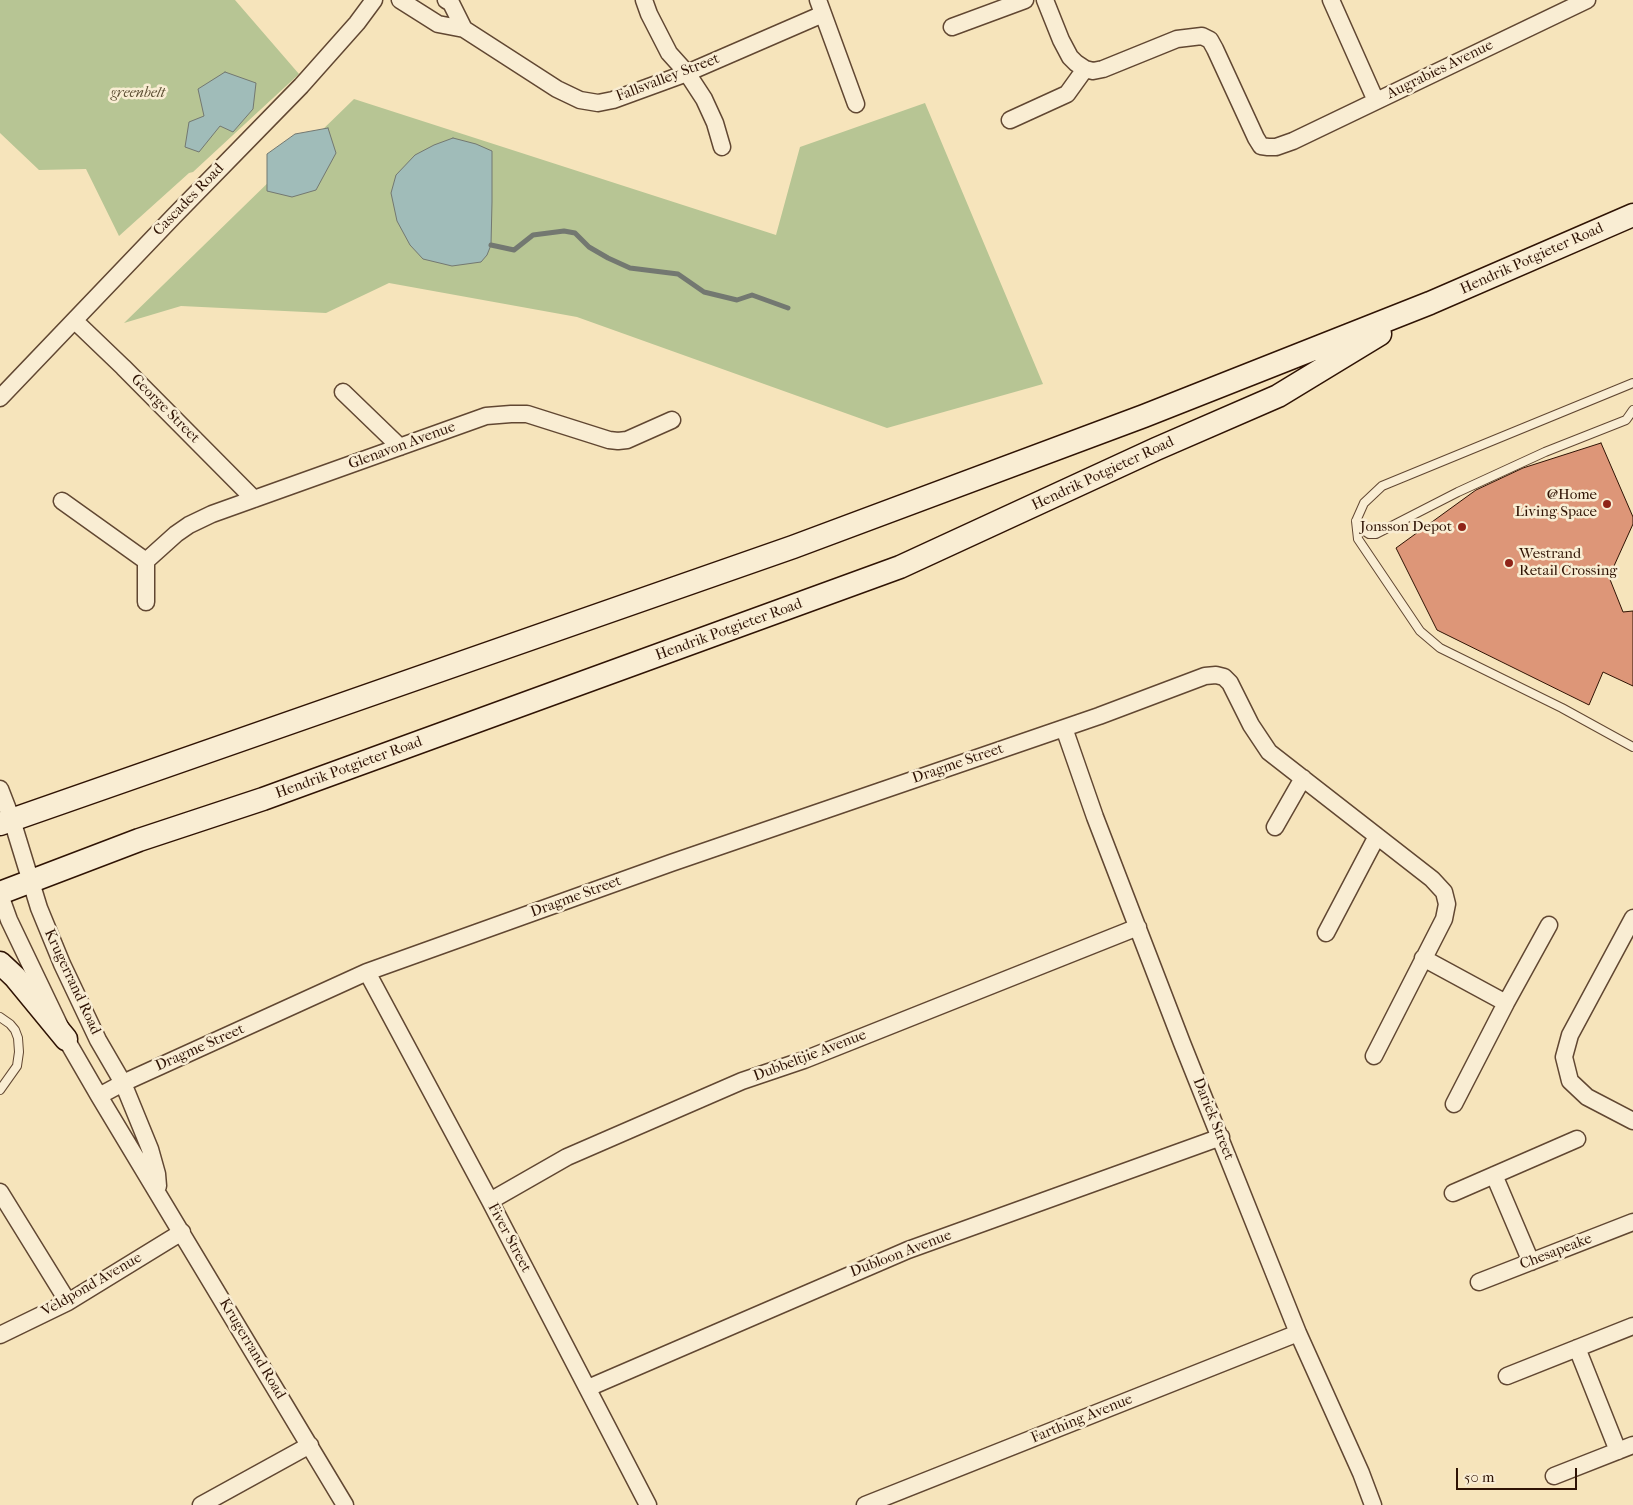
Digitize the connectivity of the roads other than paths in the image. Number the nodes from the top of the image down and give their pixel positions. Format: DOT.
graph roads {
  1 [pos="374,0"];
  2 [pos="400,0"];
  3 [pos="446,0"];
  4 [pos="644,0"];
  5 [pos="1025,0"];
  6 [pos="1045,0"];
  7 [pos="1331,0"];
  8 [pos="1587,0"];
  9 [pos="821,7"];
  10 [pos="952,27"];
  11 [pos="464,29"];
  12 [pos="1085,69"];
  13 [pos="687,73"];
  14 [pos="1376,102"];
  15 [pos="856,104"];
  16 [pos="1010,120"];
  17 [pos="722,147"];
  18 [pos="1633,215"];
  19 [pos="1430,303"];
  20 [pos="75,321"];
  21 [pos="1633,383"];
  22 [pos="343,392"];
  23 [pos="0,398"];
  24 [pos="1633,410"];
  25 [pos="672,420"];
  26 [pos="400,447"];
  27 [pos="254,499"];
  28 [pos="62,501"];
  29 [pos="1356,521"];
  30 [pos="146,561"];
  31 [pos="146,602"];
  32 [pos="1064,728"];
  33 [pos="1633,747"];
  34 [pos="1303,778"];
  35 [pos="0,789"];
  36 [pos="6,822"];
  37 [pos="1276,827"];
  38 [pos="1377,836"];
  39 [pos="31,881"];
  40 [pos="0,894"];
  41 [pos="1633,918"];
  42 [pos="1549,925"];
  43 [pos="1138,927"];
  44 [pos="1326,933"];
  45 [pos="1423,958"];
  46 [pos="0,963"];
  47 [pos="367,972"];
  48 [pos="1506,1003"];
  49 [pos="0,1018"];
  50 [pos="66,1039"];
  51 [pos="1374,1056"];
  52 [pos="123,1083"];
  53 [pos="0,1090"];
  54 [pos="99,1096"];
  55 [pos="1454,1104"];
  56 [pos="1633,1121"];
  57 [pos="1221,1138"];
  58 [pos="1577,1139"];
  59 [pos="1494,1175"];
  60 [pos="0,1192"];
  61 [pos="158,1193"];
  62 [pos="1453,1194"];
  63 [pos="490,1201"];
  64 [pos="1633,1222"];
  65 [pos="182,1232"];
  66 [pos="1531,1262"];
  67 [pos="1479,1282"];
  68 [pos="68,1302"];
  69 [pos="1633,1326"];
  70 [pos="1298,1333"];
  71 [pos="0,1335"];
  72 [pos="1577,1348"];
  73 [pos="1506,1376"];
  74 [pos="588,1388"];
  75 [pos="310,1445"];
  76 [pos="1625,1448"];
  77 [pos="1554,1476"];
  78 [pos="202,1505"];
  79 [pos="345,1505"];
  80 [pos="648,1505"];
  81 [pos="865,1505"];
  82 [pos="1374,1505"];
  1 -- 20 [label="street, Cascades Road"];
  2 -- 11 [label="street, Fallsvalley Street"];
  3 -- 11 [label="street"];
  4 -- 13 [label="street"];
  5 -- 10 [label="street"];
  6 -- 12 [label="street"];
  7 -- 14 [label="street"];
  8 -- 14 [label="street, Augrabies Avenue"];
  9 -- 13 [label="street, Fallsvalley Street"];
  9 -- 15 [label="street"];
  11 -- 13 [label="street, Fallsvalley Street"];
  12 -- 14 [label="street, Augrabies Avenue"];
  12 -- 16 [label="street"];
  13 -- 17 [label="street"];
  18 -- 19 [label="main road, Hendrik Potgieter Road"];
  19 -- 36 [label="main road, Hendrik Potgieter Road"];
  19 -- 39 [label="main road, Hendrik Potgieter Road"];
  20 -- 23 [label="street, Cascades Road"];
  20 -- 27 [label="street, George Street"];
  21 -- 29 [label="lane"];
  22 -- 26 [label="street"];
  24 -- 29 [label="lane"];
  25 -- 26 [label="street, Glenavon Avenue"];
  26 -- 27 [label="street, Glenavon Avenue"];
  27 -- 30 [label="street, Glenavon Avenue"];
  28 -- 30 [label="street"];
  29 -- 33 [label="lane"];
  30 -- 31 [label="street"];
  32 -- 34 [label="street, Dragme Street"];
  32 -- 43 [label="street, Dariek Street"];
  32 -- 47 [label="street, Dragme Street"];
  34 -- 37 [label="street"];
  34 -- 38 [label="street"];
  35 -- 36 [label="street, Krugerrand Road"];
  36 -- 39 [label="street, Krugerrand Road"];
  38 -- 44 [label="street"];
  38 -- 45 [label="street"];
  39 -- 40 [label="main road, Hendrik Potgieter Road"];
  39 -- 52 [label="street, Krugerrand Road"];
  40 -- 50 [label="street, Krugerrand Road"];
  41 -- 56 [label="street"];
  42 -- 48 [label="street"];
  43 -- 57 [label="street, Dariek Street"];
  43 -- 63 [label="street, Dubbeltjie Avenue"];
  45 -- 48 [label="street"];
  45 -- 51 [label="street"];
  46 -- 50 [label="main road"];
  47 -- 52 [label="street, Dragme Street"];
  47 -- 63 [label="street, Fiver Street"];
  48 -- 55 [label="street"];
  49 -- 53 [label="lane"];
  50 -- 54 [label="street, Krugerrand Road"];
  52 -- 54 [label="street, Dragme Street"];
  52 -- 61 [label="street, Krugerrand Road"];
  54 -- 61 [label="street, Krugerrand Road"];
  57 -- 70 [label="street, Dariek Street"];
  57 -- 74 [label="street, Dubloon Avenue"];
  58 -- 59 [label="street"];
  59 -- 62 [label="street"];
  59 -- 66 [label="street"];
  60 -- 68 [label="street"];
  61 -- 65 [label="street, Krugerrand Road"];
  63 -- 74 [label="street, Fiver Street"];
  64 -- 66 [label="street, Chesapeake"];
  65 -- 68 [label="street, Veldpond Avenue"];
  65 -- 75 [label="street, Krugerrand Road"];
  66 -- 67 [label="street, Chesapeake"];
  68 -- 71 [label="street, Veldpond Avenue"];
  69 -- 72 [label="street"];
  70 -- 81 [label="street, Farthing Avenue"];
  70 -- 82 [label="street, Dariek Street"];
  72 -- 73 [label="street"];
  72 -- 76 [label="street"];
  74 -- 80 [label="street, Fiver Street"];
  75 -- 78 [label="street"];
  75 -- 79 [label="street, Krugerrand Road"];
  76 -- 77 [label="street"];
}
